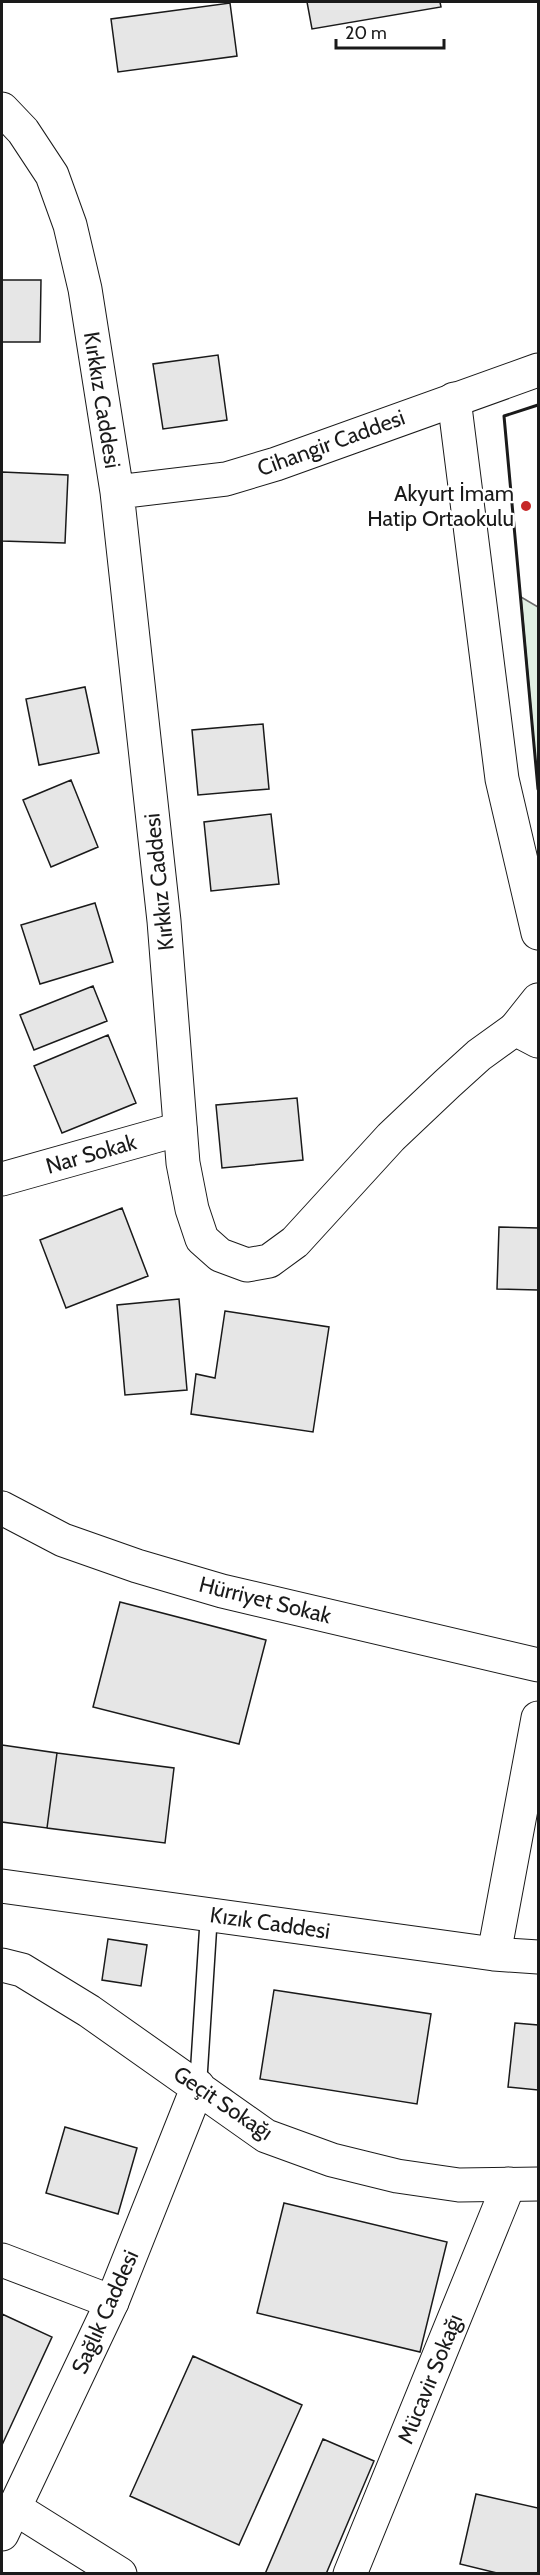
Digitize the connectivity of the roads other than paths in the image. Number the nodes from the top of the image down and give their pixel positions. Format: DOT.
graph roads {
  1 [pos="2,109"];
  2 [pos="538,370"];
  3 [pos="454,399"];
  4 [pos="117,492"];
  5 [pos="538,933"];
  6 [pos="538,1000"];
  7 [pos="527,1035"];
  8 [pos="180,1129"];
  9 [pos="2,1179"];
  10 [pos="2,1508"];
  11 [pos="538,1665"];
  12 [pos="538,1718"];
  13 [pos="2,1886"];
  14 [pos="209,1914"];
  15 [pos="494,1954"];
  16 [pos="538,1957"];
  17 [pos="2,1965"];
  18 [pos="198,2086"];
  19 [pos="524,2184"];
  20 [pos="2,2260"];
  21 [pos="112,2302"];
  22 [pos="7,2521"];
  23 [pos="120,2574"];
  24 [pos="350,2574"];
  1 -- 4 [label="street, Kırkkız Caddesi"];
  2 -- 3 [label="street, Cihangir Caddesi"];
  3 -- 4 [label="street, Cihangir Caddesi"];
  3 -- 5 [label="street"];
  4 -- 8 [label="street, Kırkkız Caddesi"];
  6 -- 7 [label="street, Kırkkız Caddesi"];
  7 -- 8 [label="street, Kırkkız Caddesi"];
  8 -- 9 [label="street, Nar Sokak"];
  10 -- 11 [label="street, Hürriyet Sokak"];
  12 -- 15 [label="street"];
  13 -- 14 [label="street, Kızık Caddesi"];
  14 -- 15 [label="street, Kızık Caddesi"];
  14 -- 18 [label="lane"];
  15 -- 16 [label="street, Kızık Caddesi"];
  17 -- 18 [label="street, Geçit Sokağı"];
  18 -- 19 [label="street, Geçit Sokağı"];
  18 -- 21 [label="street, Sağlık Caddesi"];
  19 -- 24 [label="street, Mücavir Sokağı"];
  20 -- 21 [label="street"];
  21 -- 22 [label="street, Sağlık Caddesi"];
  22 -- 23 [label="street"];
}
